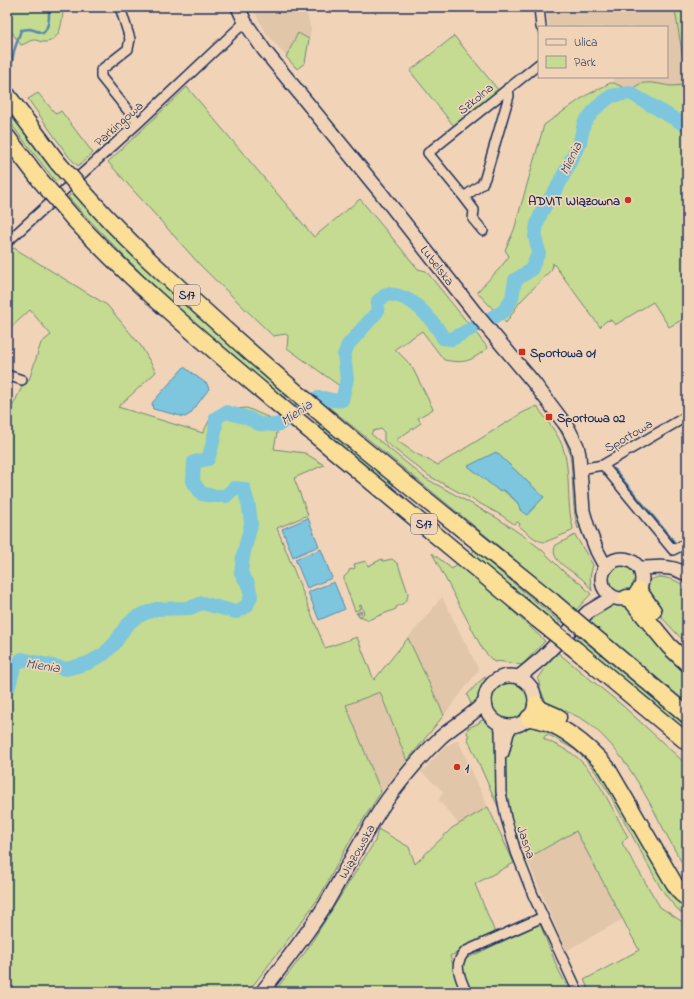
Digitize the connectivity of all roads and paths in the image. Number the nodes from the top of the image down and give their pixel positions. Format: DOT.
graph roads {
  1 [pos="120,7"];
  2 [pos="238,7"];
  3 [pos="539,7"];
  4 [pos="245,22"];
  5 [pos="542,26"];
  6 [pos="538,65"];
  7 [pos="508,88"];
  8 [pos="7,95"];
  9 [pos="138,123"];
  10 [pos="7,137"];
  11 [pos="464,197"];
  12 [pos="483,231"];
  13 [pos="7,242"];
  14 [pos="7,375"];
  15 [pos="22,380"];
  16 [pos="687,416"];
  17 [pos="603,465"];
  18 [pos="580,469"];
  19 [pos="687,543"];
  20 [pos="611,564"];
  21 [pos="687,575"];
  22 [pos="687,583"];
  23 [pos="604,587"];
  24 [pos="632,587"];
  25 [pos="588,612"];
  26 [pos="687,650"];
  27 [pos="542,658"];
  28 [pos="687,663"];
  29 [pos="519,677"];
  30 [pos="530,685"];
  31 [pos="485,702"];
  32 [pos="536,704"];
  33 [pos="687,715"];
  34 [pos="529,718"];
  35 [pos="494,720"];
  36 [pos="463,722"];
  37 [pos="512,726"];
  38 [pos="687,742"];
  39 [pos="500,772"];
  40 [pos="687,884"];
  41 [pos="687,898"];
  42 [pos="543,917"];
  43 [pos="262,992"];
  44 [pos="466,992"];
  45 [pos="578,992"];
  1 -- 9 [label="street"];
  2 -- 4 [label="main road, Lubelska"];
  3 -- 5 [label="street"];
  4 -- 9 [label="street, Parkingowa"];
  4 -- 18 [label="main road, Lubelska"];
  6 -- 7 [label="street, Szkolna"];
  7 -- 11 [label="street"];
  7 -- 11 [label="street, Szkolna"];
  8 -- 33 [label="highway, S17, bridge"];
  9 -- 13 [label="street, Parkingowa"];
  10 -- 38 [label="highway, S17, bridge"];
  11 -- 12 [label="street"];
  14 -- 15 [label="street"];
  16 -- 17 [label="street, Sportowa"];
  17 -- 18 [label="street, Sportowa"];
  17 -- 19 [label="street"];
  18 -- 20 [label="main road, Lubelska"];
  20 -- 23 [label="main road"];
  20 -- 24 [label="main road"];
  21 -- 24 [label="main road"];
  22 -- 24 [label="main road"];
  23 -- 24 [label="main road"];
  23 -- 25 [label="main road"];
  24 -- 25 [label="main road"];
  24 -- 26 [label="highway"];
  24 -- 28 [label="highway"];
  25 -- 27 [label="main road"];
  27 -- 29 [label="main road"];
  27 -- 30 [label="main road"];
  29 -- 30 [label="main road"];
  29 -- 31 [label="main road"];
  30 -- 32 [label="main road"];
  31 -- 35 [label="main road"];
  31 -- 36 [label="main road, Wiązowska"];
  32 -- 34 [label="main road"];
  32 -- 40 [label="highway"];
  34 -- 37 [label="main road"];
  34 -- 41 [label="highway"];
  35 -- 36 [label="main road, Wiązowska"];
  35 -- 37 [label="main road"];
  35 -- 39 [label="street, Jasna"];
  36 -- 43 [label="main road, Wiązowska"];
  37 -- 39 [label="street, Jasna"];
  39 -- 42 [label="street, Jasna"];
  42 -- 44 [label="street"];
  42 -- 45 [label="street, Jasna"];
}
